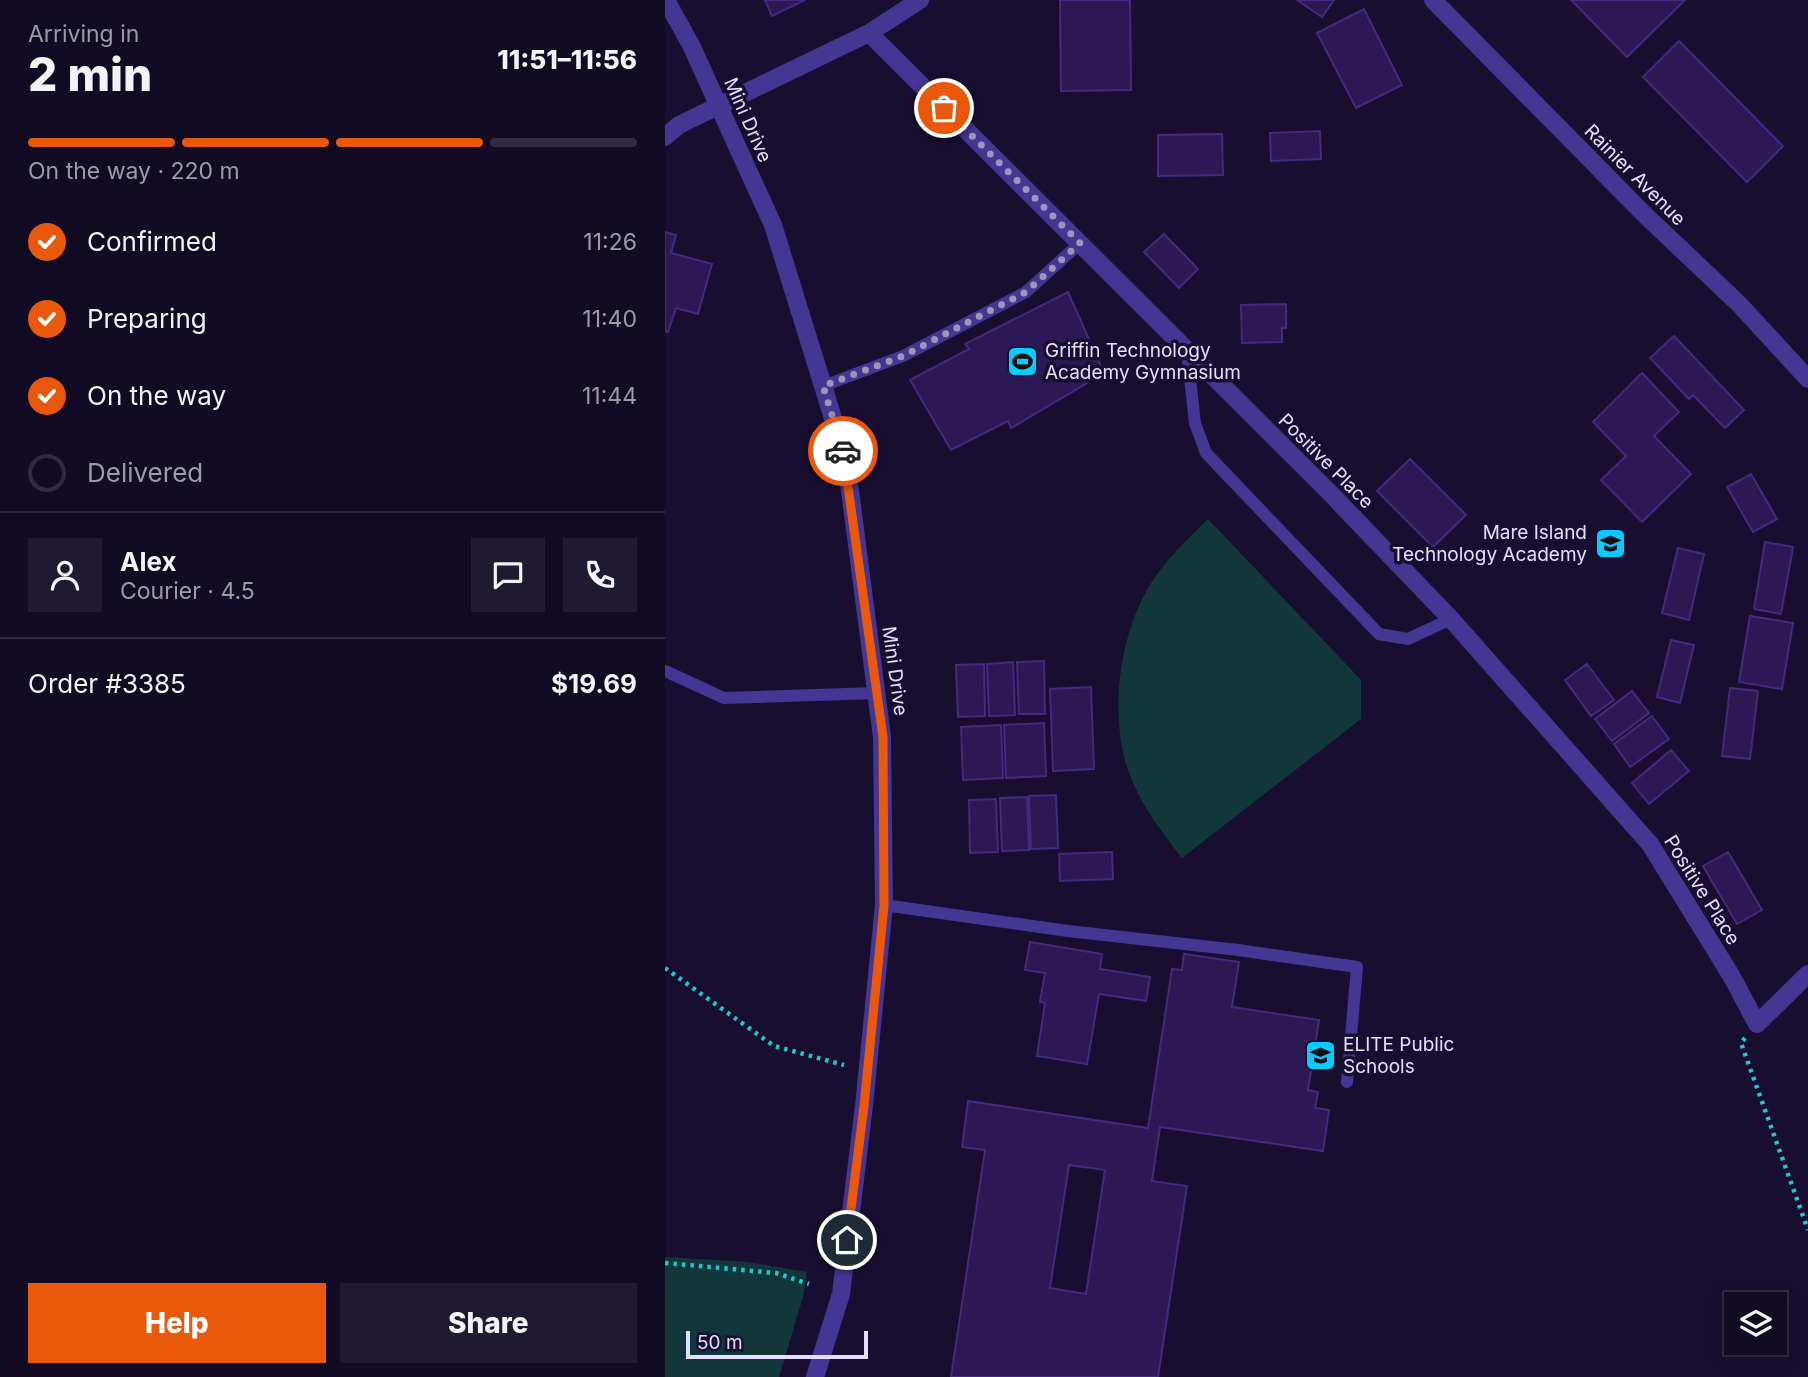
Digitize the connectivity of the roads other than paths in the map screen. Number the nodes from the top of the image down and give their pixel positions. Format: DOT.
graph roads {
  1 [pos="666,0"];
  2 [pos="920,0"];
  3 [pos="1433,0"];
  4 [pos="869,33"];
  5 [pos="719,106"];
  6 [pos="665,137"];
  7 [pos="1080,243"];
  8 [pos="1187,352"];
  9 [pos="1808,379"];
  10 [pos="823,386"];
  11 [pos="1451,619"];
  12 [pos="665,671"];
  13 [pos="877,693"];
  14 [pos="884,905"];
  15 [pos="1808,974"];
  16 [pos="1347,1083"];
  17 [pos="815,1377"];
  1 -- 5 [label="street, Mini Drive"];
  2 -- 4 [label="street"];
  3 -- 9 [label="street, Rainier Avenue"];
  4 -- 5 [label="street"];
  4 -- 7 [label="street, Positive Place"];
  5 -- 6 [label="street"];
  5 -- 10 [label="street, Mini Drive"];
  7 -- 8 [label="street, Positive Place"];
  7 -- 10 [label="lane"];
  8 -- 11 [label="street, Positive Place"];
  8 -- 11 [label="lane"];
  10 -- 13 [label="street, Mini Drive"];
  11 -- 15 [label="street, Positive Place"];
  12 -- 13 [label="lane"];
  13 -- 14 [label="street, Mini Drive"];
  14 -- 16 [label="lane"];
  14 -- 17 [label="street, Mini Drive"];
}
